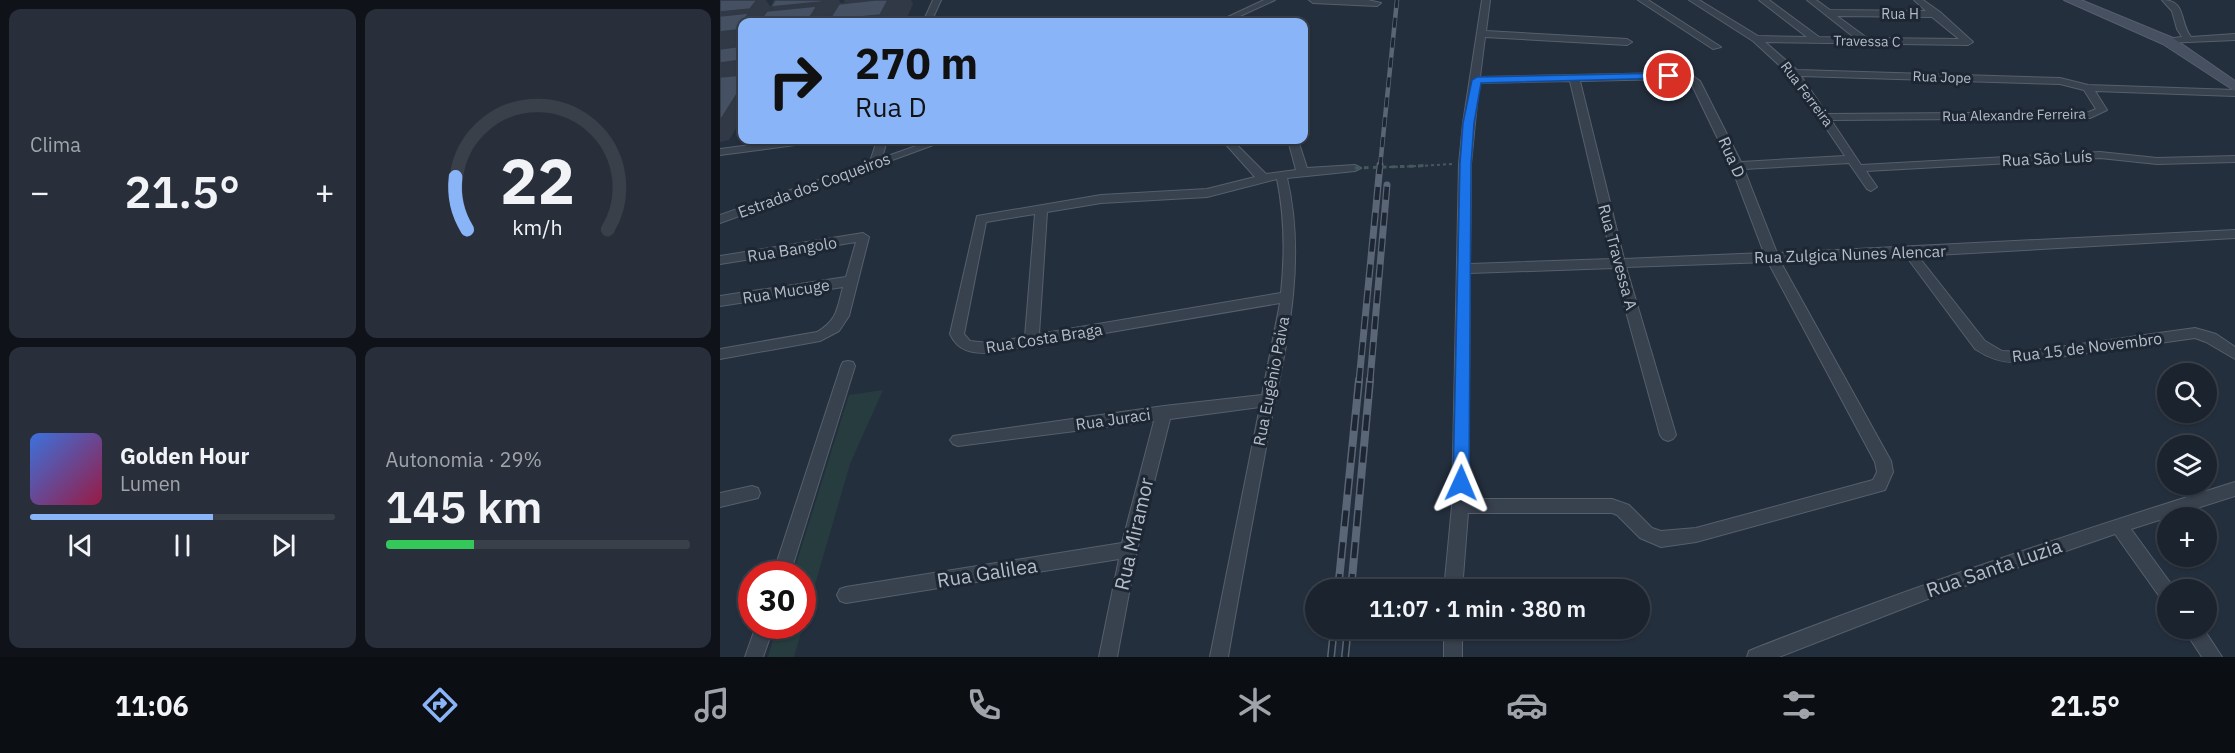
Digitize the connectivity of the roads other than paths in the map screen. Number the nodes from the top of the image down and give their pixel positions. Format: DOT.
graph roads {
  1 [pos="938,0"];
  2 [pos="1271,0"];
  3 [pos="1313,0"];
  4 [pos="1486,0"];
  5 [pos="1642,0"];
  6 [pos="1693,0"];
  7 [pos="1763,0"];
  8 [pos="1811,0"];
  9 [pos="1918,0"];
  10 [pos="2070,0"];
  11 [pos="2166,0"];
  12 [pos="1377,3"];
  13 [pos="1828,13"];
  14 [pos="1936,14"];
  15 [pos="929,18"];
  16 [pos="1230,18"];
  17 [pos="1482,34"];
  18 [pos="2235,37"];
  19 [pos="1756,39"];
  20 [pos="2188,39"];
  21 [pos="1817,40"];
  22 [pos="1865,41"];
  23 [pos="1627,42"];
  24 [pos="2168,42"];
  25 [pos="1716,48"];
  26 [pos="1794,73"];
  27 [pos="1574,78"];
  28 [pos="1477,80"];
  29 [pos="2235,87"];
  30 [pos="2088,88"];
  31 [pos="2235,93"];
  32 [pos="1825,117"];
  33 [pos="780,144"];
  34 [pos="881,144"];
  35 [pos="930,144"];
  36 [pos="1231,144"];
  37 [pos="1294,144"];
  38 [pos="720,152"];
  39 [pos="2235,159"];
  40 [pos="875,163"];
  41 [pos="1856,163"];
  42 [pos="1737,166"];
  43 [pos="1355,168"];
  44 [pos="1302,172"];
  45 [pos="1281,174"];
  46 [pos="1263,178"];
  47 [pos="1871,188"];
  48 [pos="1041,208"];
  49 [pos="720,219"];
  50 [pos="2235,234"];
  51 [pos="1909,252"];
  52 [pos="1772,257"];
  53 [pos="720,260"];
  54 [pos="1618,264"];
  55 [pos="1464,269"];
  56 [pos="851,281"];
  57 [pos="1287,297"];
  58 [pos="720,301"];
  59 [pos="1032,341"];
  60 [pos="720,354"];
  61 [pos="2235,354"];
  62 [pos="848,366"];
  63 [pos="1268,400"];
  64 [pos="1164,412"];
  65 [pos="1668,435"];
  66 [pos="958,440"];
  67 [pos="2235,489"];
  68 [pos="752,493"];
  69 [pos="720,500"];
  70 [pos="1460,506"];
  71 [pos="2118,525"];
  72 [pos="1129,550"];
  73 [pos="785,561"];
  74 [pos="1454,579"];
  75 [pos="2157,579"];
  76 [pos="846,596"];
  77 [pos="760,639"];
  78 [pos="1453,639"];
  79 [pos="2200,639"];
  80 [pos="1765,655"];
  81 [pos="754,657"];
  82 [pos="1108,657"];
  83 [pos="1219,657"];
  84 [pos="1453,657"];
  85 [pos="2213,657"];
  1 -- 15 [label="street"];
  2 -- 16 [label="street"];
  3 -- 12 [label="street"];
  4 -- 17 [label="street"];
  5 -- 25 [label="street"];
  6 -- 19 [label="street, Rua Ferreira"];
  7 -- 21 [label="street"];
  8 -- 13 [label="street"];
  9 -- 14 [label="street"];
  10 -- 24 [label="street"];
  11 -- 20 [label="street"];
  13 -- 14 [label="street, Rua H"];
  13 -- 22 [label="street"];
  14 -- 22 [label="street, Travessa C"];
  17 -- 23 [label="street"];
  17 -- 28 [label="street"];
  18 -- 20 [label="street"];
  19 -- 21 [label="street, Travessa C"];
  19 -- 26 [label="street, Rua Ferreira"];
  20 -- 24 [label="street"];
  21 -- 22 [label="street, Travessa C"];
  24 -- 29 [label="street"];
  26 -- 30 [label="street, Rua Jope"];
  26 -- 32 [label="street, Rua Ferreira"];
  27 -- 28 [label="street, Rua D"];
  27 -- 42 [label="street, Rua D"];
  27 -- 54 [label="street, Rua Travessa A"];
  28 -- 55 [label="street"];
  30 -- 31 [label="street, Rua Alexandre Ferreira"];
  30 -- 32 [label="street, Rua Alexandre Ferreira"];
  32 -- 41 [label="street, Rua Ferreira"];
  33 -- 38 [label="street"];
  34 -- 40 [label="street"];
  35 -- 40 [label="street, Estrada dos Coqueiros"];
  36 -- 46 [label="street"];
  37 -- 44 [label="street"];
  39 -- 41 [label="street, Rua São Luís"];
  40 -- 49 [label="street, Estrada dos Coqueiros"];
  41 -- 42 [label="street, Rua São Luís"];
  41 -- 47 [label="street, Rua Ferreira"];
  42 -- 52 [label="street, Rua D"];
  43 -- 44 [label="street"];
  44 -- 45 [label="street"];
  45 -- 46 [label="street"];
  45 -- 57 [label="street, Rua Eugênio Paiva"];
  46 -- 48 [label="street, Rua Costa Braga"];
  48 -- 59 [label="street"];
  48 -- 59 [label="street, Rua Costa Braga"];
  50 -- 51 [label="street, Rua Zulgica Nunes Alencar"];
  51 -- 52 [label="street, Rua Zulgica Nunes Alencar"];
  51 -- 61 [label="street, Rua 15 de Novembro"];
  52 -- 54 [label="street, Rua Zulgica Nunes Alencar"];
  52 -- 70 [label="street, Rua D"];
  53 -- 56 [label="street, Rua Bangolo"];
  54 -- 55 [label="street, Rua Zulgica Nunes Alencar"];
  54 -- 65 [label="street, Rua Travessa A"];
  55 -- 70 [label="street"];
  56 -- 58 [label="street, Rua Mucuge"];
  56 -- 60 [label="street"];
  57 -- 59 [label="street, Rua Costa Braga"];
  57 -- 63 [label="street, Rua Eugênio Paiva"];
  62 -- 73 [label="street"];
  63 -- 64 [label="street, Rua Juraci"];
  63 -- 83 [label="street, Rua Eugênio Paiva"];
  64 -- 66 [label="street, Rua Juraci"];
  64 -- 72 [label="street, Rua Miramor"];
  67 -- 71 [label="street, Rua Santa Luzia"];
  68 -- 69 [label="street"];
  70 -- 74 [label="street"];
  71 -- 75 [label="street"];
  71 -- 80 [label="street, Rua Santa Luzia"];
  72 -- 76 [label="street, Rua Galilea"];
  72 -- 82 [label="street, Rua Miramor"];
  77 -- 81 [label="street"];
  78 -- 84 [label="street"];
  79 -- 85 [label="street"];
}
